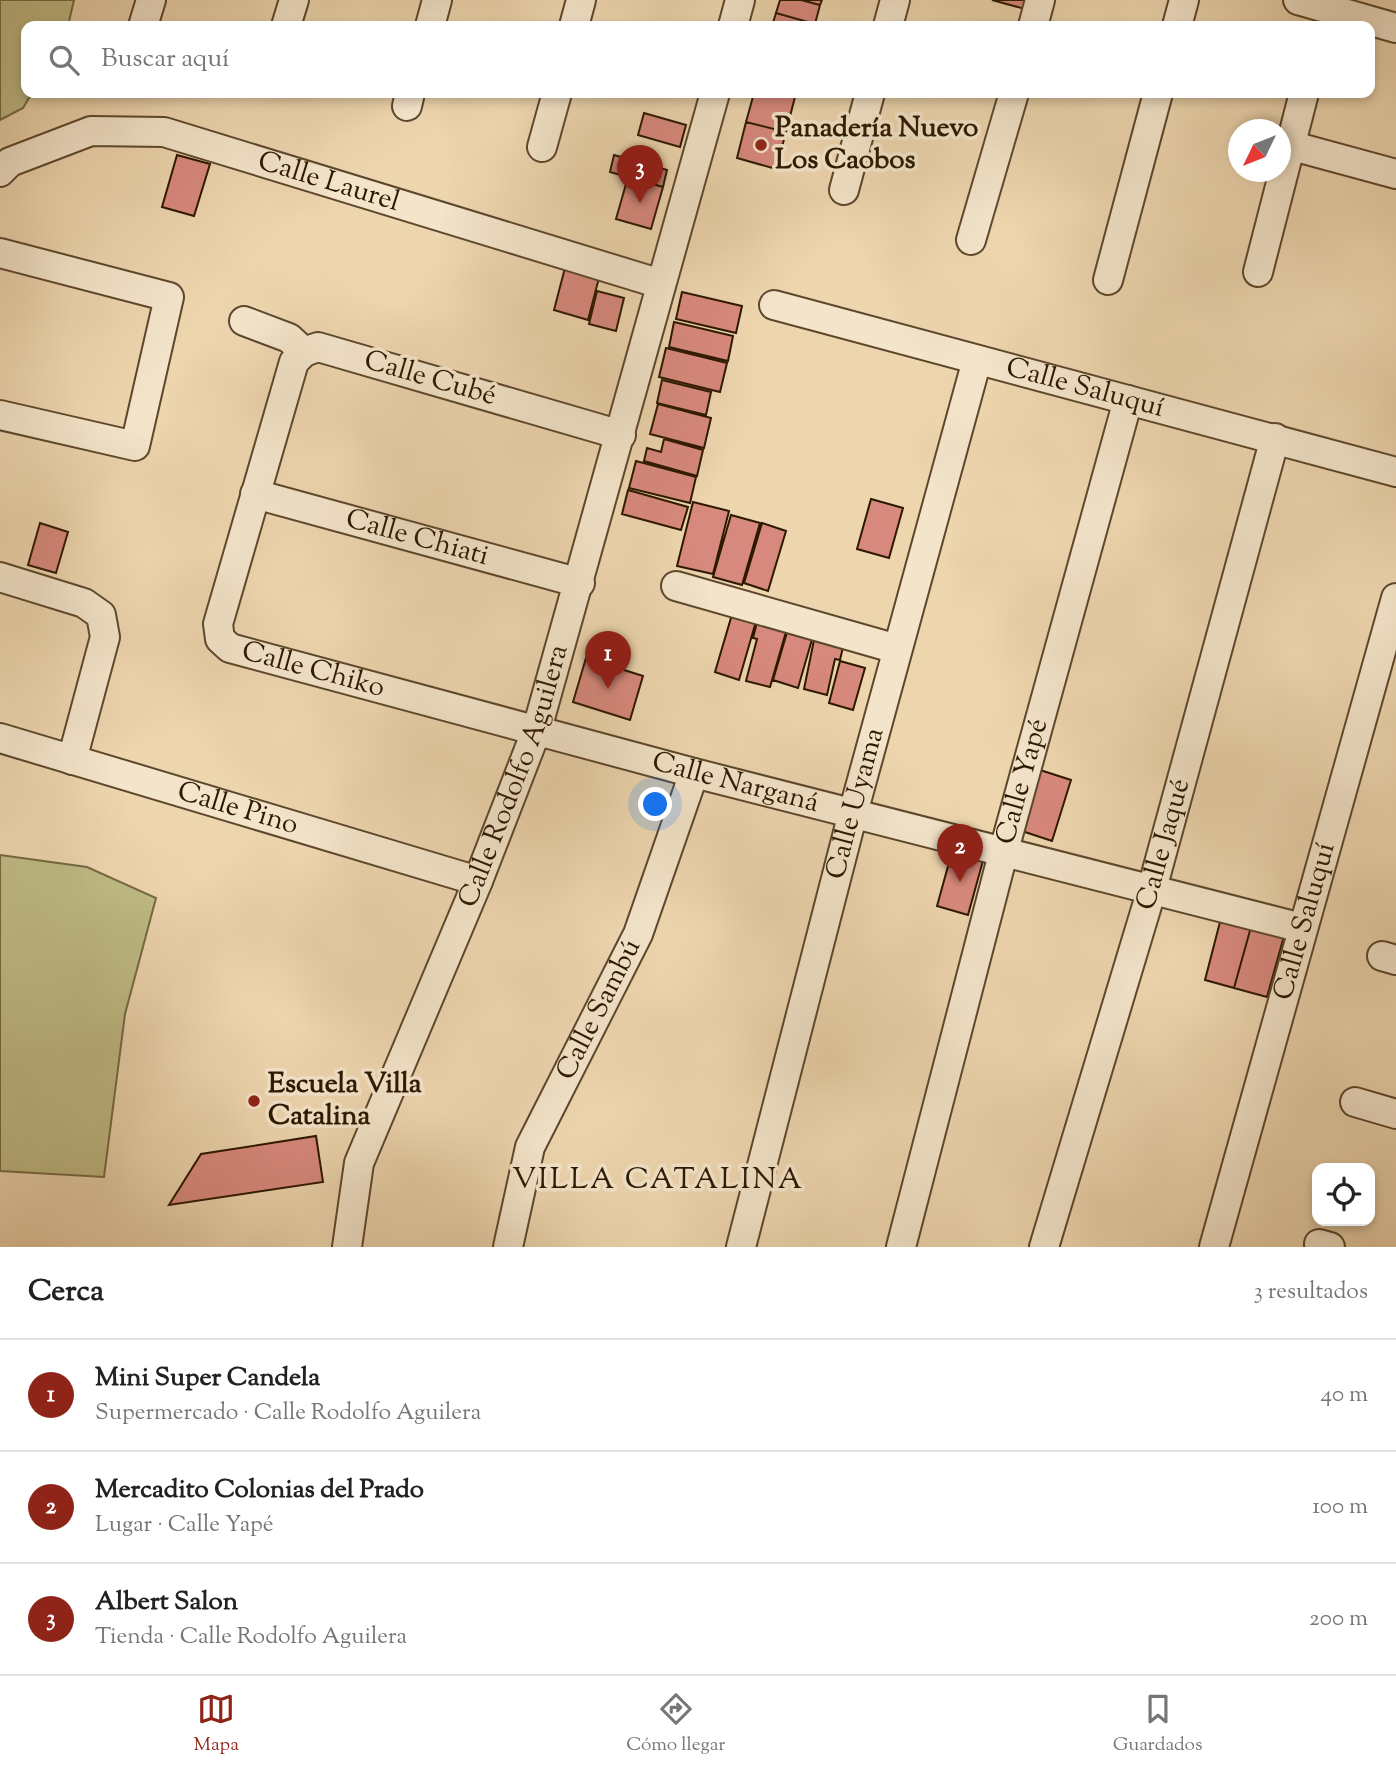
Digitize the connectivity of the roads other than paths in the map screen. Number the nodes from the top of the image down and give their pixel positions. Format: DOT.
graph roads {
  1 [pos="151,0"];
  2 [pos="294,0"];
  3 [pos="437,0"];
  4 [pos="581,0"];
  5 [pos="740,0"];
  6 [pos="895,0"];
  7 [pos="1040,0"];
  8 [pos="1184,0"];
  9 [pos="1298,0"];
  10 [pos="1326,11"];
  11 [pos="145,21"];
  12 [pos="288,21"];
  13 [pos="431,21"];
  14 [pos="575,21"];
  15 [pos="734,21"];
  16 [pos="889,21"];
  17 [pos="1034,21"];
  18 [pos="1178,21"];
  19 [pos="1367,21"];
  20 [pos="1375,23"];
  21 [pos="1396,28"];
  22 [pos="556,98"];
  23 [pos="714,98"];
  24 [pos="869,98"];
  25 [pos="1013,98"];
  26 [pos="1157,98"];
  27 [pos="1303,98"];
  28 [pos="1291,138"];
  29 [pos="1291,146"];
  30 [pos="542,147"];
  31 [pos="0,172"];
  32 [pos="1396,174"];
  33 [pos="1280,182"];
  34 [pos="844,190"];
  35 [pos="971,240"];
  36 [pos="0,253"];
  37 [pos="1258,272"];
  38 [pos="1108,280"];
  39 [pos="661,284"];
  40 [pos="774,304"];
  41 [pos="244,321"];
  42 [pos="304,352"];
  43 [pos="978,360"];
  44 [pos="1128,400"];
  45 [pos="0,415"];
  46 [pos="621,435"];
  47 [pos="1275,438"];
  48 [pos="1396,472"];
  49 [pos="255,494"];
  50 [pos="0,577"];
  51 [pos="580,583"];
  52 [pos="677,586"];
  53 [pos="1396,598"];
  54 [pos="897,649"];
  55 [pos="537,729"];
  56 [pos="0,738"];
  57 [pos="72,760"];
  58 [pos="694,774"];
  59 [pos="853,813"];
  60 [pos="1004,850"];
  61 [pos="478,881"];
  62 [pos="1152,889"];
  63 [pos="1301,928"];
  64 [pos="1355,1102"];
  65 [pos="1396,1114"];
  66 [pos="347,1247"];
  67 [pos="508,1247"];
  68 [pos="741,1247"];
  69 [pos="901,1247"];
  70 [pos="1044,1247"];
  71 [pos="1214,1247"];
  1 -- 11 [label="street"];
  2 -- 12 [label="street"];
  3 -- 13 [label="street"];
  4 -- 14 [label="street"];
  5 -- 15 [label="street"];
  6 -- 16 [label="street"];
  7 -- 17 [label="street"];
  8 -- 18 [label="street"];
  9 -- 10 [label="street"];
  10 -- 19 [label="street"];
  20 -- 21 [label="street"];
  22 -- 30 [label="street"];
  23 -- 39 [label="street, Calle Rodolfo Aguilera"];
  24 -- 34 [label="street"];
  25 -- 35 [label="street"];
  26 -- 38 [label="street"];
  27 -- 28 [label="street"];
  29 -- 32 [label="street"];
  31 -- 39 [label="street, Calle Laurel"];
  33 -- 37 [label="street"];
  36 -- 45 [label="street"];
  39 -- 46 [label="street, Calle Rodolfo Aguilera"];
  40 -- 43 [label="street, Calle Saluquí"];
  41 -- 42 [label="street"];
  42 -- 46 [label="street, Calle Cubé"];
  42 -- 49 [label="street, Calle Chiko"];
  43 -- 44 [label="street, Calle Saluquí"];
  43 -- 54 [label="street, Calle Uyama"];
  44 -- 47 [label="street, Calle Saluquí"];
  44 -- 60 [label="street, Calle Yapé"];
  46 -- 51 [label="street, Calle Rodolfo Aguilera"];
  47 -- 48 [label="street, Calle Saluquí"];
  47 -- 62 [label="street, Calle Jaqué"];
  49 -- 51 [label="street, Calle Chiati"];
  49 -- 55 [label="street, Calle Chiko"];
  50 -- 57 [label="street"];
  51 -- 55 [label="street, Calle Rodolfo Aguilera"];
  52 -- 54 [label="street"];
  53 -- 63 [label="street, Calle Saluquí"];
  54 -- 59 [label="street, Calle Uyama"];
  55 -- 58 [label="street, Calle Narganá"];
  55 -- 61 [label="street, Calle Rodolfo Aguilera"];
  56 -- 57 [label="street, Calle Pino"];
  57 -- 61 [label="street, Calle Pino"];
  58 -- 59 [label="street, Calle Narganá"];
  58 -- 67 [label="street, Calle Sambú"];
  59 -- 60 [label="street, Calle Narganá"];
  59 -- 68 [label="street, Calle Uyama"];
  60 -- 62 [label="street, Calle Narganá"];
  60 -- 69 [label="street, Calle Yapé"];
  61 -- 66 [label="street, Calle Rodolfo Aguilera"];
  62 -- 63 [label="street, Calle Narganá"];
  62 -- 70 [label="street, Calle Jaqué"];
  63 -- 71 [label="street, Calle Saluquí"];
  64 -- 65 [label="street"];
}
